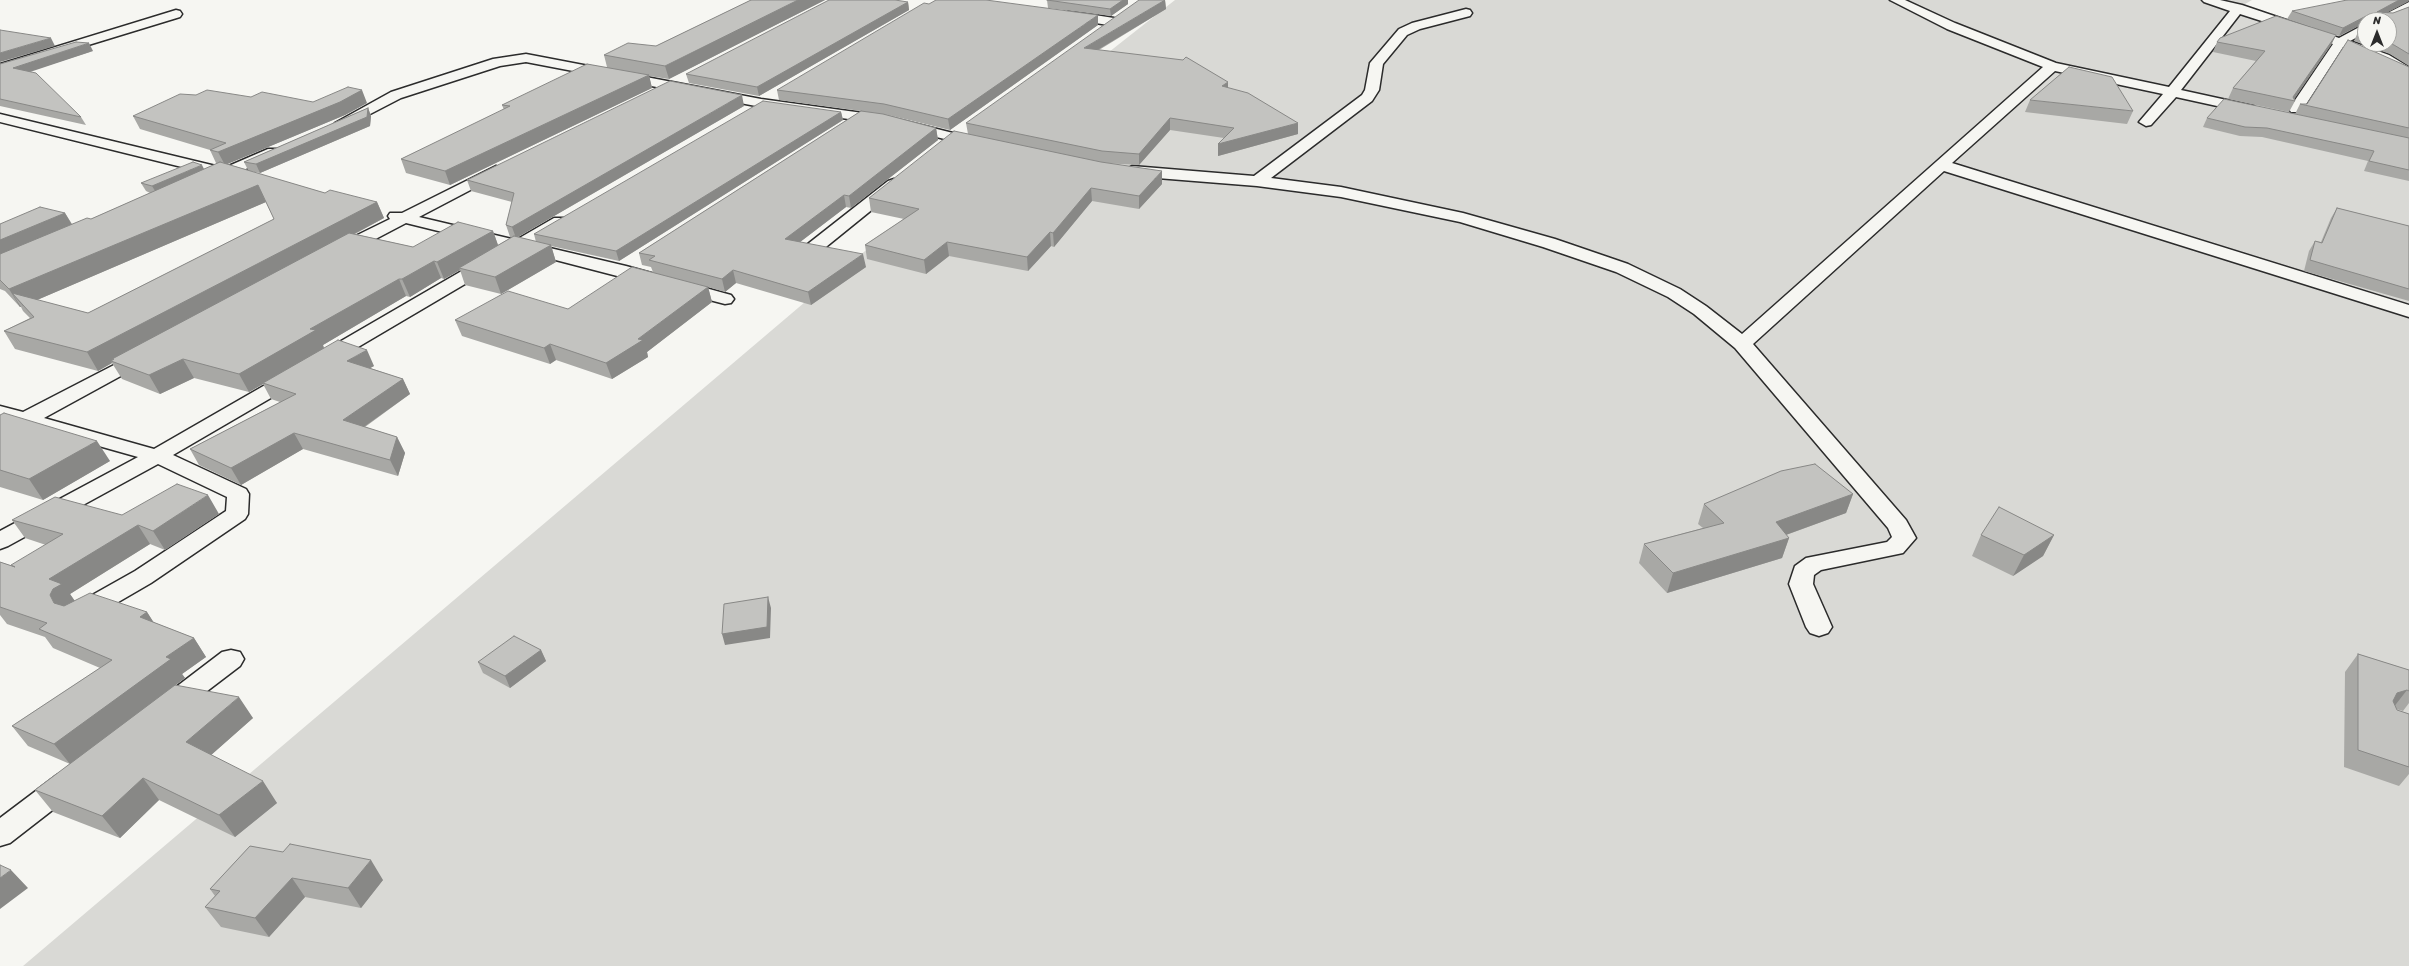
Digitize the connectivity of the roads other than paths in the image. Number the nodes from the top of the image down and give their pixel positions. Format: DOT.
graph roads {
  1 [pos="1896,0"];
  2 [pos="2208,0"];
  3 [pos="2409,6"];
  4 [pos="2238,8"];
  5 [pos="2397,12"];
  6 [pos="1126,13"];
  7 [pos="1466,13"];
  8 [pos="176,14"];
  9 [pos="1060,14"];
  10 [pos="1114,22"];
  11 [pos="2357,32"];
  12 [pos="1097,34"];
  13 [pos="2340,42"];
  14 [pos="2052,66"];
  15 [pos="0,68"];
  16 [pos="2409,72"];
  17 [pos="692,74"];
  18 [pos="672,85"];
  19 [pos="788,87"];
  20 [pos="2172,93"];
  21 [pos="650,96"];
  22 [pos="761,103"];
  23 [pos="2263,112"];
  24 [pos="741,115"];
  25 [pos="2294,116"];
  26 [pos="860,117"];
  27 [pos="0,118"];
  28 [pos="2146,122"];
  29 [pos="330,128"];
  30 [pos="841,129"];
  31 [pos="288,146"];
  32 [pos="991,146"];
  33 [pos="508,165"];
  34 [pos="1942,165"];
  35 [pos="1117,170"];
  36 [pos="226,172"];
  37 [pos="903,177"];
  38 [pos="255,178"];
  39 [pos="1257,181"];
  40 [pos="196,185"];
  41 [pos="380,211"];
  42 [pos="572,214"];
  43 [pos="402,217"];
  44 [pos="518,245"];
  45 [pos="810,251"];
  46 [pos="639,257"];
  47 [pos="325,259"];
  48 [pos="620,270"];
  49 [pos="725,300"];
  50 [pos="2409,311"];
  51 [pos="1742,344"];
  52 [pos="157,349"];
  53 [pos="0,412"];
  54 [pos="24,420"];
  55 [pos="0,433"];
  56 [pos="157,456"];
  57 [pos="0,541"];
  58 [pos="77,615"];
  59 [pos="1820,627"];
  60 [pos="231,659"];
  61 [pos="150,721"];
  62 [pos="87,768"];
  63 [pos="0,834"];
  1 -- 14 [label="street"];
  2 -- 4 [label="street"];
  3 -- 5 [label="street"];
  4 -- 13 [label="street"];
  4 -- 20 [label="street"];
  6 -- 10 [label="street"];
  7 -- 39 [label="street"];
  8 -- 15 [label="street"];
  9 -- 10 [label="street"];
  10 -- 12 [label="street"];
  11 -- 13 [label="street"];
  13 -- 16 [label="street"];
  13 -- 25 [label="street"];
  14 -- 20 [label="street"];
  14 -- 34 [label="street"];
  17 -- 18 [label="street"];
  18 -- 21 [label="street"];
  18 -- 22 [label="street"];
  18 -- 29 [label="street"];
  19 -- 22 [label="street"];
  20 -- 23 [label="street"];
  20 -- 28 [label="street"];
  22 -- 24 [label="street"];
  22 -- 26 [label="street"];
  26 -- 30 [label="street"];
  26 -- 32 [label="street"];
  27 -- 36 [label="street"];
  31 -- 36 [label="street"];
  33 -- 43 [label="street"];
  34 -- 50 [label="street"];
  34 -- 51 [label="street"];
  35 -- 39 [label="street"];
  36 -- 38 [label="street"];
  36 -- 40 [label="street"];
  37 -- 45 [label="street"];
  39 -- 51 [label="street"];
  41 -- 43 [label="street"];
  42 -- 44 [label="street"];
  43 -- 44 [label="street"];
  43 -- 47 [label="street"];
  44 -- 48 [label="street"];
  44 -- 56 [label="street"];
  46 -- 48 [label="street"];
  48 -- 49 [label="street"];
  51 -- 59 [label="street"];
  52 -- 54 [label="street"];
  53 -- 54 [label="street"];
  54 -- 55 [label="street"];
  54 -- 56 [label="street"];
  56 -- 57 [label="street"];
  56 -- 58 [label="street"];
  60 -- 61 [label="street"];
  62 -- 63 [label="street"];
}
